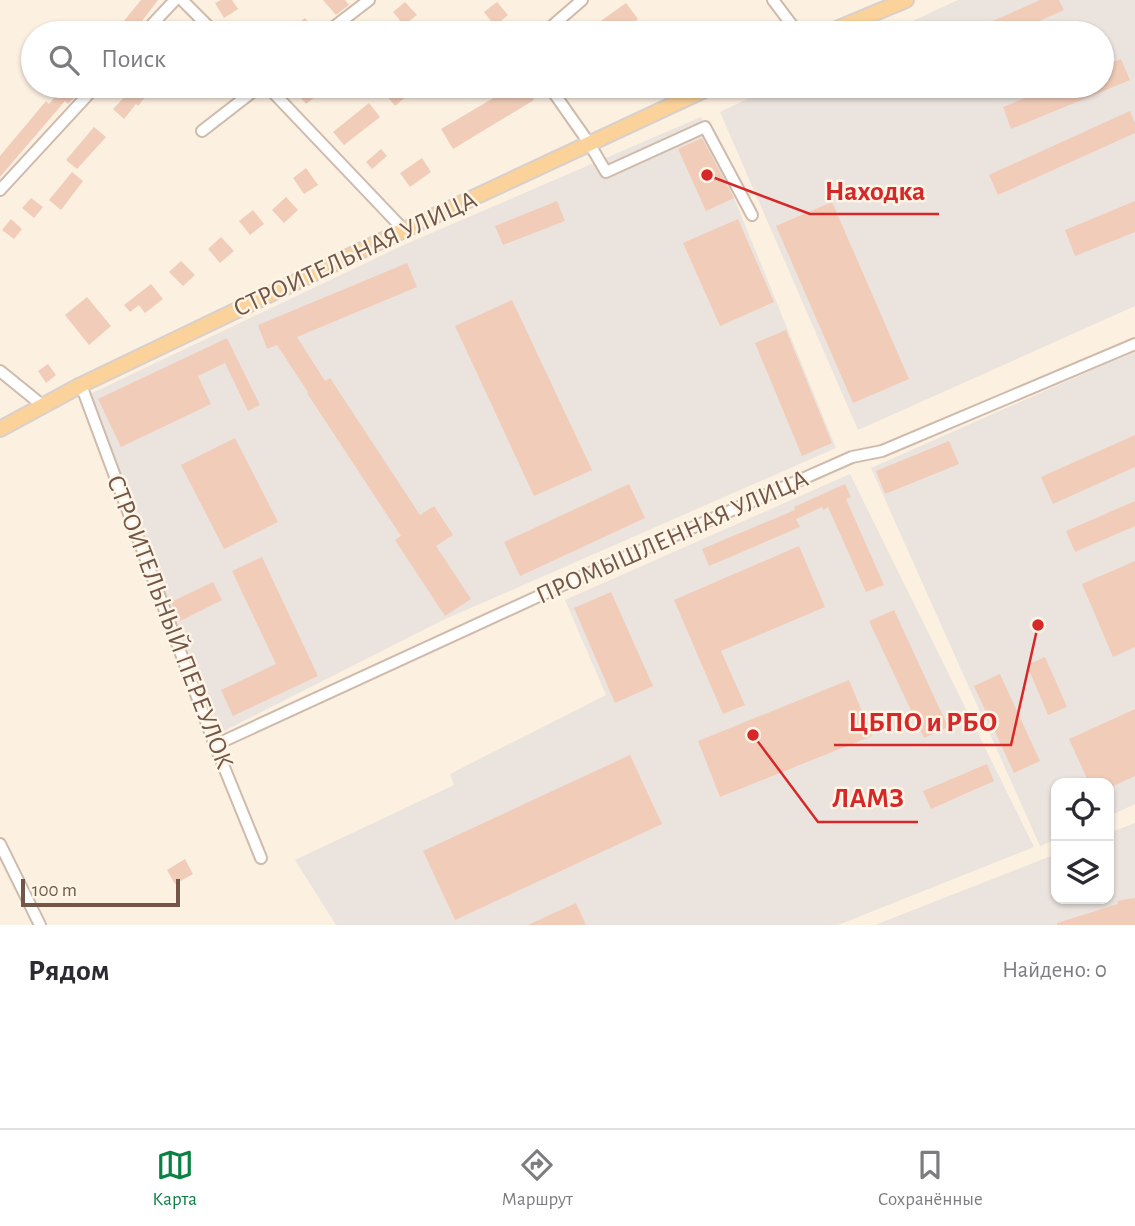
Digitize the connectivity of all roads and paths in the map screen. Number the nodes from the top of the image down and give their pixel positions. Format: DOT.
graph roads {
  1 [pos="175,0"];
  2 [pos="182,0"];
  3 [pos="369,0"];
  4 [pos="582,0"];
  5 [pos="773,0"];
  6 [pos="906,0"];
  7 [pos="155,21"];
  8 [pos="203,21"];
  9 [pos="342,21"];
  10 [pos="558,21"];
  11 [pos="789,21"];
  12 [pos="856,21"];
  13 [pos="85,98"];
  14 [pos="245,98"];
  15 [pos="278,98"];
  16 [pos="557,98"];
  17 [pos="687,98"];
  18 [pos="202,131"];
  19 [pos="589,143"];
  20 [pos="0,190"];
  21 [pos="752,215"];
  22 [pos="404,230"];
  23 [pos="1135,344"];
  24 [pos="0,371"];
  25 [pos="81,385"];
  26 [pos="42,405"];
  27 [pos="0,429"];
  28 [pos="215,745"];
  29 [pos="0,844"];
  30 [pos="261,858"];
  31 [pos="40,925"];
  1 -- 7 [label="street"];
  2 -- 8 [label="street"];
  3 -- 9 [label="street"];
  4 -- 10 [label="street"];
  5 -- 11 [label="street"];
  6 -- 12 [label="main road"];
  13 -- 20 [label="street"];
  14 -- 18 [label="street"];
  15 -- 22 [label="street"];
  16 -- 19 [label="street"];
  17 -- 19 [label="main road, СТРОИТЕЛЬНАЯ УЛИЦА"];
  19 -- 21 [label="street"];
  19 -- 22 [label="main road, СТРОИТЕЛЬНАЯ УЛИЦА"];
  22 -- 25 [label="main road, СТРОИТЕЛЬНАЯ УЛИЦА"];
  23 -- 28 [label="street, ПРОМЫШЛЕННАЯ УЛИЦА"];
  24 -- 26 [label="street"];
  25 -- 26 [label="main road, СТРОИТЕЛЬНАЯ УЛИЦА"];
  25 -- 28 [label="street, СТРОИТЕЛЬНЫЙ ПЕРЕУЛОК"];
  26 -- 27 [label="main road, СТРОИТЕЛЬНАЯ УЛИЦА"];
  28 -- 30 [label="street, СТРОИТЕЛЬНЫЙ ПЕРЕУЛОК"];
  29 -- 31 [label="street"];
}
